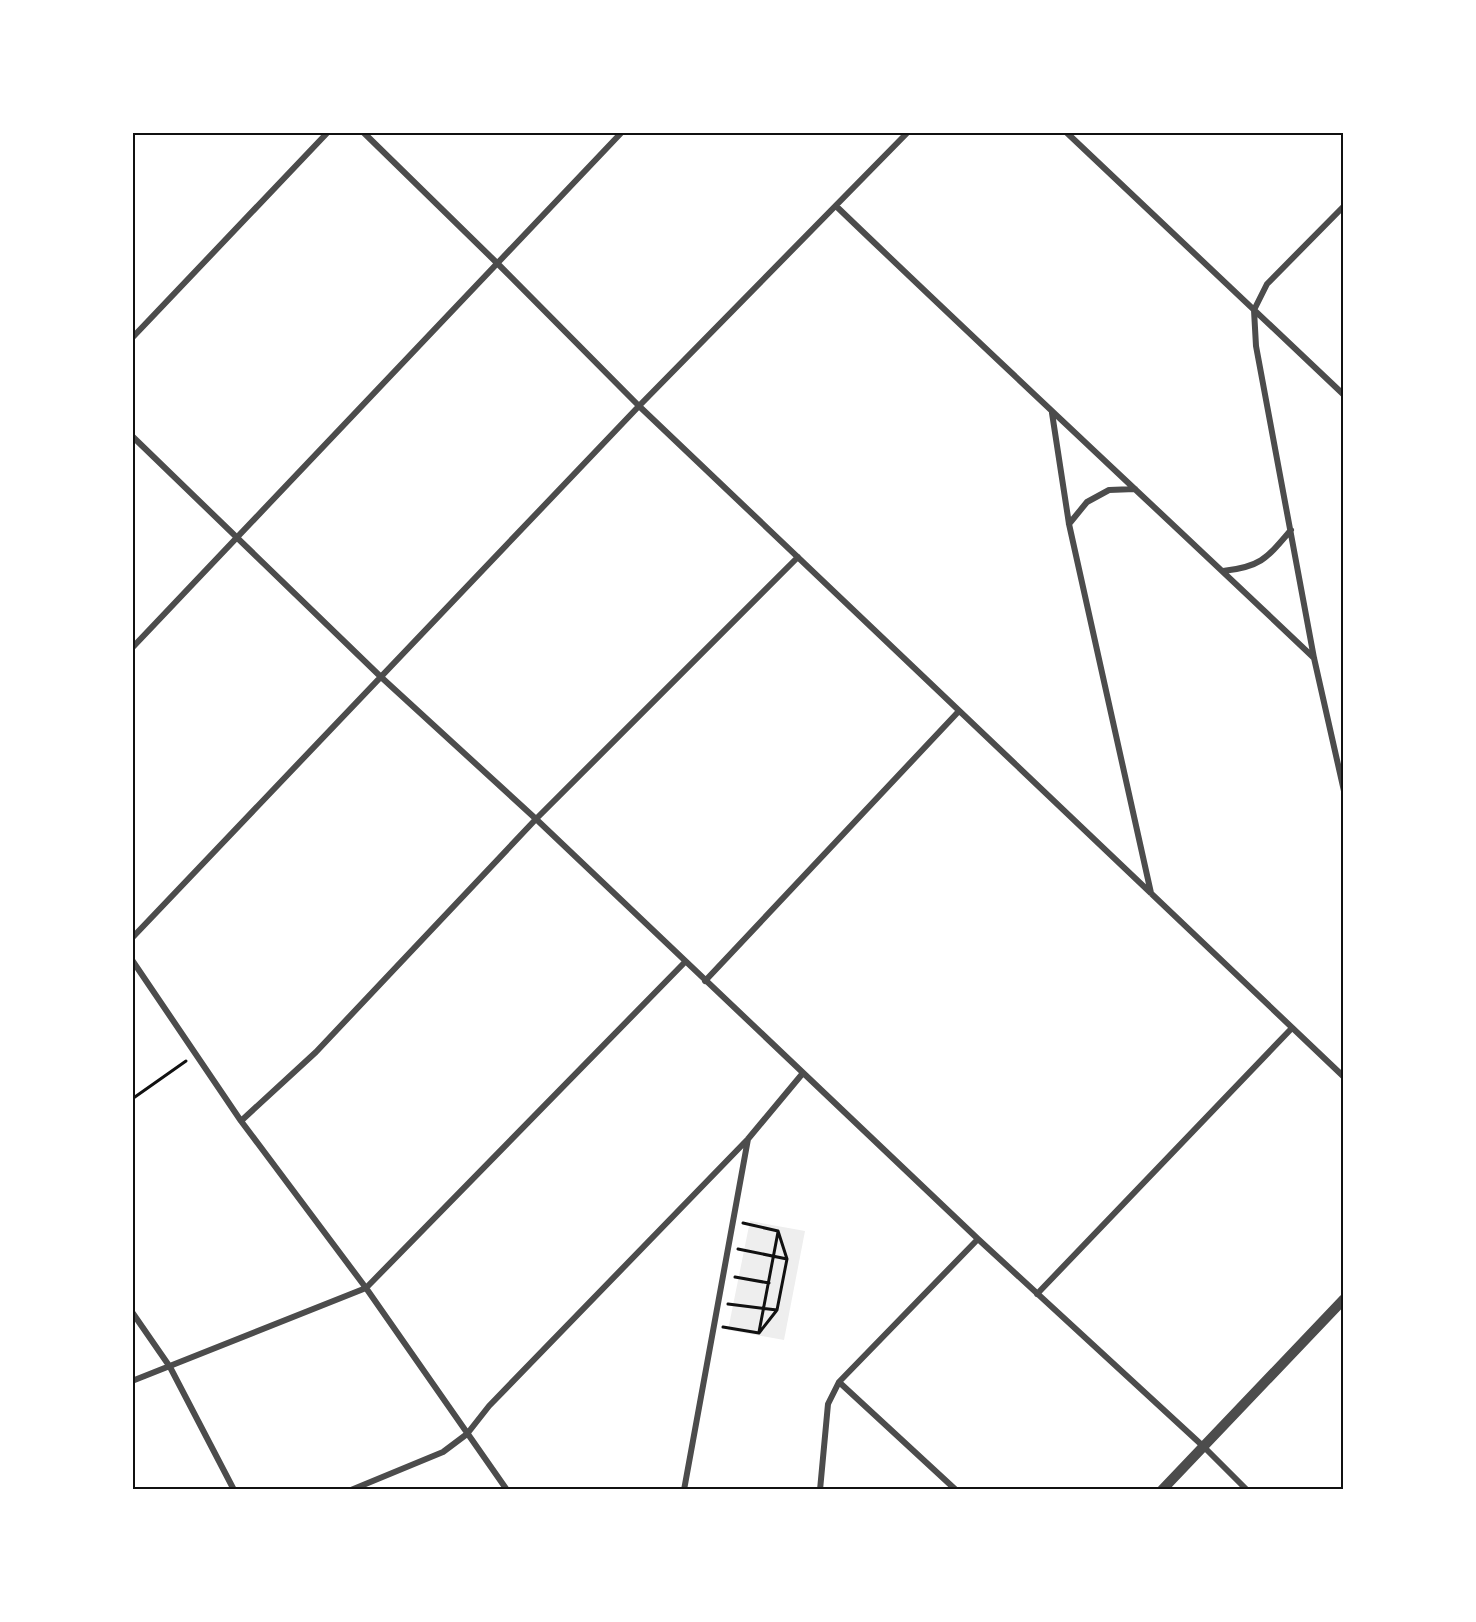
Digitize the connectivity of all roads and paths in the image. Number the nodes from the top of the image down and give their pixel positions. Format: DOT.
graph roads {
  1 [pos="328,132"];
  2 [pos="363,132"];
  3 [pos="622,132"];
  4 [pos="908,132"];
  5 [pos="1066,132"];
  6 [pos="836,206"];
  7 [pos="1344,206"];
  8 [pos="498,264"];
  9 [pos="1254,310"];
  10 [pos="132,338"];
  11 [pos="1344,395"];
  12 [pos="639,406"];
  13 [pos="1052,412"];
  14 [pos="132,436"];
  15 [pos="1136,489"];
  16 [pos="1069,524"];
  17 [pos="1291,530"];
  18 [pos="238,536"];
  19 [pos="798,557"];
  20 [pos="1222,571"];
  21 [pos="132,648"];
  22 [pos="1314,658"];
  23 [pos="381,677"];
  24 [pos="959,711"];
  25 [pos="1344,791"];
  26 [pos="536,819"];
  27 [pos="1151,894"];
  28 [pos="132,939"];
  29 [pos="132,960"];
  30 [pos="686,962"];
  31 [pos="705,981"];
  32 [pos="1292,1028"];
  33 [pos="195,1054"];
  34 [pos="803,1073"];
  35 [pos="1344,1077"];
  36 [pos="132,1099"];
  37 [pos="241,1121"];
  38 [pos="748,1139"];
  39 [pos="733,1220"];
  40 [pos="778,1231"];
  41 [pos="978,1239"];
  42 [pos="728,1246"];
  43 [pos="774,1256"];
  44 [pos="787,1259"];
  45 [pos="723,1275"];
  46 [pos="769,1283"];
  47 [pos="366,1288"];
  48 [pos="1037,1294"];
  49 [pos="1344,1299"];
  50 [pos="718,1303"];
  51 [pos="764,1309"];
  52 [pos="777,1310"];
  53 [pos="132,1312"];
  54 [pos="714,1326"];
  55 [pos="759,1333"];
  56 [pos="170,1367"];
  57 [pos="132,1381"];
  58 [pos="839,1382"];
  59 [pos="467,1434"];
  60 [pos="1204,1447"];
  61 [pos="234,1490"];
  62 [pos="351,1490"];
  63 [pos="507,1490"];
  64 [pos="684,1490"];
  65 [pos="820,1490"];
  66 [pos="956,1490"];
  67 [pos="1162,1490"];
  68 [pos="1247,1490"];
  1 -- 10 [label="street"];
  2 -- 8 [label="street"];
  3 -- 8 [label="street"];
  4 -- 6 [label="street"];
  5 -- 9 [label="street"];
  6 -- 12 [label="street"];
  6 -- 13 [label="street"];
  7 -- 9 [label="street"];
  8 -- 12 [label="street"];
  8 -- 18 [label="street"];
  9 -- 11 [label="street"];
  9 -- 17 [label="street"];
  12 -- 19 [label="street"];
  12 -- 23 [label="street"];
  13 -- 15 [label="street"];
  13 -- 16 [label="street"];
  14 -- 18 [label="street"];
  15 -- 16 [label="street"];
  15 -- 20 [label="street"];
  16 -- 27 [label="street"];
  17 -- 20 [label="street"];
  17 -- 22 [label="street"];
  18 -- 21 [label="street"];
  18 -- 23 [label="street"];
  19 -- 24 [label="street"];
  19 -- 26 [label="street"];
  20 -- 22 [label="street"];
  22 -- 25 [label="street"];
  23 -- 26 [label="street"];
  23 -- 28 [label="street"];
  24 -- 27 [label="street"];
  24 -- 31 [label="street"];
  26 -- 30 [label="street"];
  26 -- 37 [label="street"];
  27 -- 32 [label="street"];
  29 -- 33 [label="street"];
  30 -- 31 [label="street"];
  30 -- 47 [label="street"];
  31 -- 34 [label="street"];
  32 -- 35 [label="street"];
  32 -- 48 [label="street"];
  33 -- 36 [label="path"];
  33 -- 37 [label="street"];
  34 -- 38 [label="street"];
  34 -- 41 [label="street"];
  37 -- 47 [label="street"];
  38 -- 39 [label="street"];
  38 -- 59 [label="street"];
  39 -- 40 [label="path"];
  39 -- 42 [label="street"];
  40 -- 43 [label="path"];
  40 -- 44 [label="path"];
  41 -- 48 [label="street"];
  41 -- 58 [label="street"];
  42 -- 43 [label="path"];
  42 -- 45 [label="street"];
  43 -- 44 [label="path"];
  43 -- 46 [label="path"];
  44 -- 52 [label="path"];
  45 -- 46 [label="path"];
  45 -- 50 [label="street"];
  46 -- 51 [label="path"];
  47 -- 56 [label="street"];
  47 -- 59 [label="street"];
  48 -- 60 [label="street"];
  49 -- 60 [label="street"];
  50 -- 51 [label="path"];
  50 -- 54 [label="street"];
  51 -- 52 [label="path"];
  51 -- 55 [label="path"];
  52 -- 55 [label="path"];
  53 -- 56 [label="street"];
  54 -- 55 [label="path"];
  54 -- 64 [label="street"];
  56 -- 57 [label="street"];
  56 -- 61 [label="street"];
  58 -- 65 [label="street"];
  58 -- 66 [label="street"];
  59 -- 62 [label="street"];
  59 -- 63 [label="street"];
  60 -- 67 [label="street"];
  60 -- 68 [label="street"];
}
